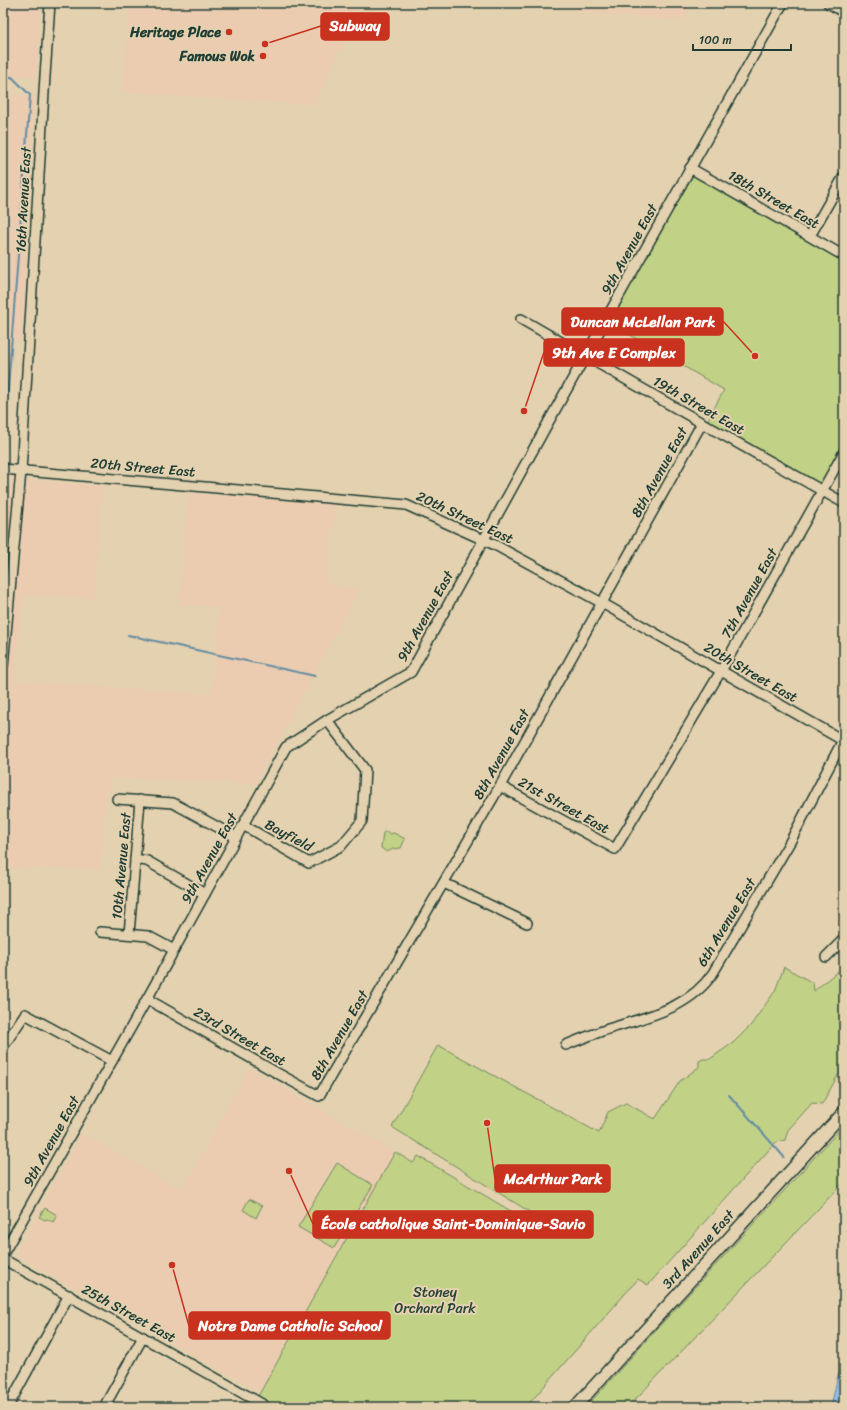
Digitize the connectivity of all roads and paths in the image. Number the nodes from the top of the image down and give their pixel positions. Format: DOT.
graph roads {
  1 [pos="50,3"];
  2 [pos="783,3"];
  3 [pos="828,3"];
  4 [pos="844,12"];
  5 [pos="690,168"];
  6 [pos="844,176"];
  7 [pos="810,236"];
  8 [pos="844,256"];
  9 [pos="521,319"];
  10 [pos="586,355"];
  11 [pos="702,424"];
  12 [pos="844,452"];
  13 [pos="3,469"];
  14 [pos="22,471"];
  15 [pos="822,491"];
  16 [pos="844,503"];
  17 [pos="484,539"];
  18 [pos="602,603"];
  19 [pos="3,666"];
  20 [pos="721,672"];
  21 [pos="326,720"];
  22 [pos="844,740"];
  23 [pos="500,786"];
  24 [pos="117,798"];
  25 [pos="140,800"];
  26 [pos="242,825"];
  27 [pos="236,837"];
  28 [pos="615,849"];
  29 [pos="135,860"];
  30 [pos="444,882"];
  31 [pos="205,894"];
  32 [pos="527,923"];
  33 [pos="100,932"];
  34 [pos="129,934"];
  35 [pos="844,939"];
  36 [pos="174,950"];
  37 [pos="826,957"];
  38 [pos="148,999"];
  39 [pos="566,1045"];
  40 [pos="3,1047"];
  41 [pos="112,1061"];
  42 [pos="319,1096"];
  43 [pos="844,1112"];
  44 [pos="3,1254"];
  45 [pos="3,1259"];
  46 [pos="69,1295"];
  47 [pos="143,1337"];
  48 [pos="262,1404"];
  49 [pos="6,1407"];
  50 [pos="104,1407"];
  51 [pos="575,1407"];
  1 -- 14 [label="street, 16th Avenue East"];
  2 -- 5 [label="street, 9th Avenue East"];
  3 -- 4 [label="street"];
  5 -- 7 [label="street, 18th Street East"];
  5 -- 10 [label="street, 9th Avenue East"];
  6 -- 7 [label="street"];
  7 -- 8 [label="street, 18th Street East"];
  9 -- 10 [label="street, 19th Street East"];
  10 -- 11 [label="street, 19th Street East"];
  10 -- 17 [label="street, 9th Avenue East"];
  11 -- 15 [label="street, 19th Street East"];
  11 -- 18 [label="street, 8th Avenue East"];
  12 -- 15 [label="street, 7th Avenue East"];
  13 -- 14 [label="street, 20th Street East"];
  14 -- 17 [label="street, 20th Street East"];
  14 -- 19 [label="street"];
  15 -- 16 [label="street, 19th Street East"];
  15 -- 20 [label="street, 7th Avenue East"];
  17 -- 18 [label="street, 20th Street East"];
  17 -- 21 [label="street, 9th Avenue East"];
  18 -- 20 [label="street, 20th Street East"];
  18 -- 23 [label="street, 8th Avenue East"];
  20 -- 22 [label="street, 20th Street East"];
  20 -- 28 [label="street, 7th Avenue East"];
  21 -- 26 [label="street, 9th Avenue East"];
  21 -- 26 [label="street, Bayfield"];
  22 -- 39 [label="street, 6th Avenue East"];
  23 -- 28 [label="street, 21st Street East"];
  23 -- 30 [label="street, 8th Avenue East"];
  24 -- 25 [label="street"];
  25 -- 27 [label="street"];
  25 -- 29 [label="street, 10th Avenue East"];
  26 -- 27 [label="street, 9th Avenue East"];
  27 -- 31 [label="street, 9th Avenue East"];
  29 -- 31 [label="street"];
  29 -- 34 [label="street, 10th Avenue East"];
  30 -- 32 [label="street"];
  30 -- 42 [label="street, 8th Avenue East"];
  31 -- 36 [label="street, 9th Avenue East"];
  33 -- 34 [label="street"];
  34 -- 36 [label="street"];
  35 -- 37 [label="street"];
  36 -- 38 [label="street, 9th Avenue East"];
  38 -- 41 [label="street, 9th Avenue East"];
  38 -- 42 [label="street, 23rd Street East"];
  40 -- 41 [label="street"];
  41 -- 44 [label="street, 9th Avenue East"];
  43 -- 51 [label="main road, 3rd Avenue East"];
  45 -- 46 [label="street, 25th Street East"];
  46 -- 47 [label="street, 25th Street East"];
  46 -- 49 [label="street"];
  47 -- 48 [label="street, 25th Street East"];
  47 -- 50 [label="street"];
}
